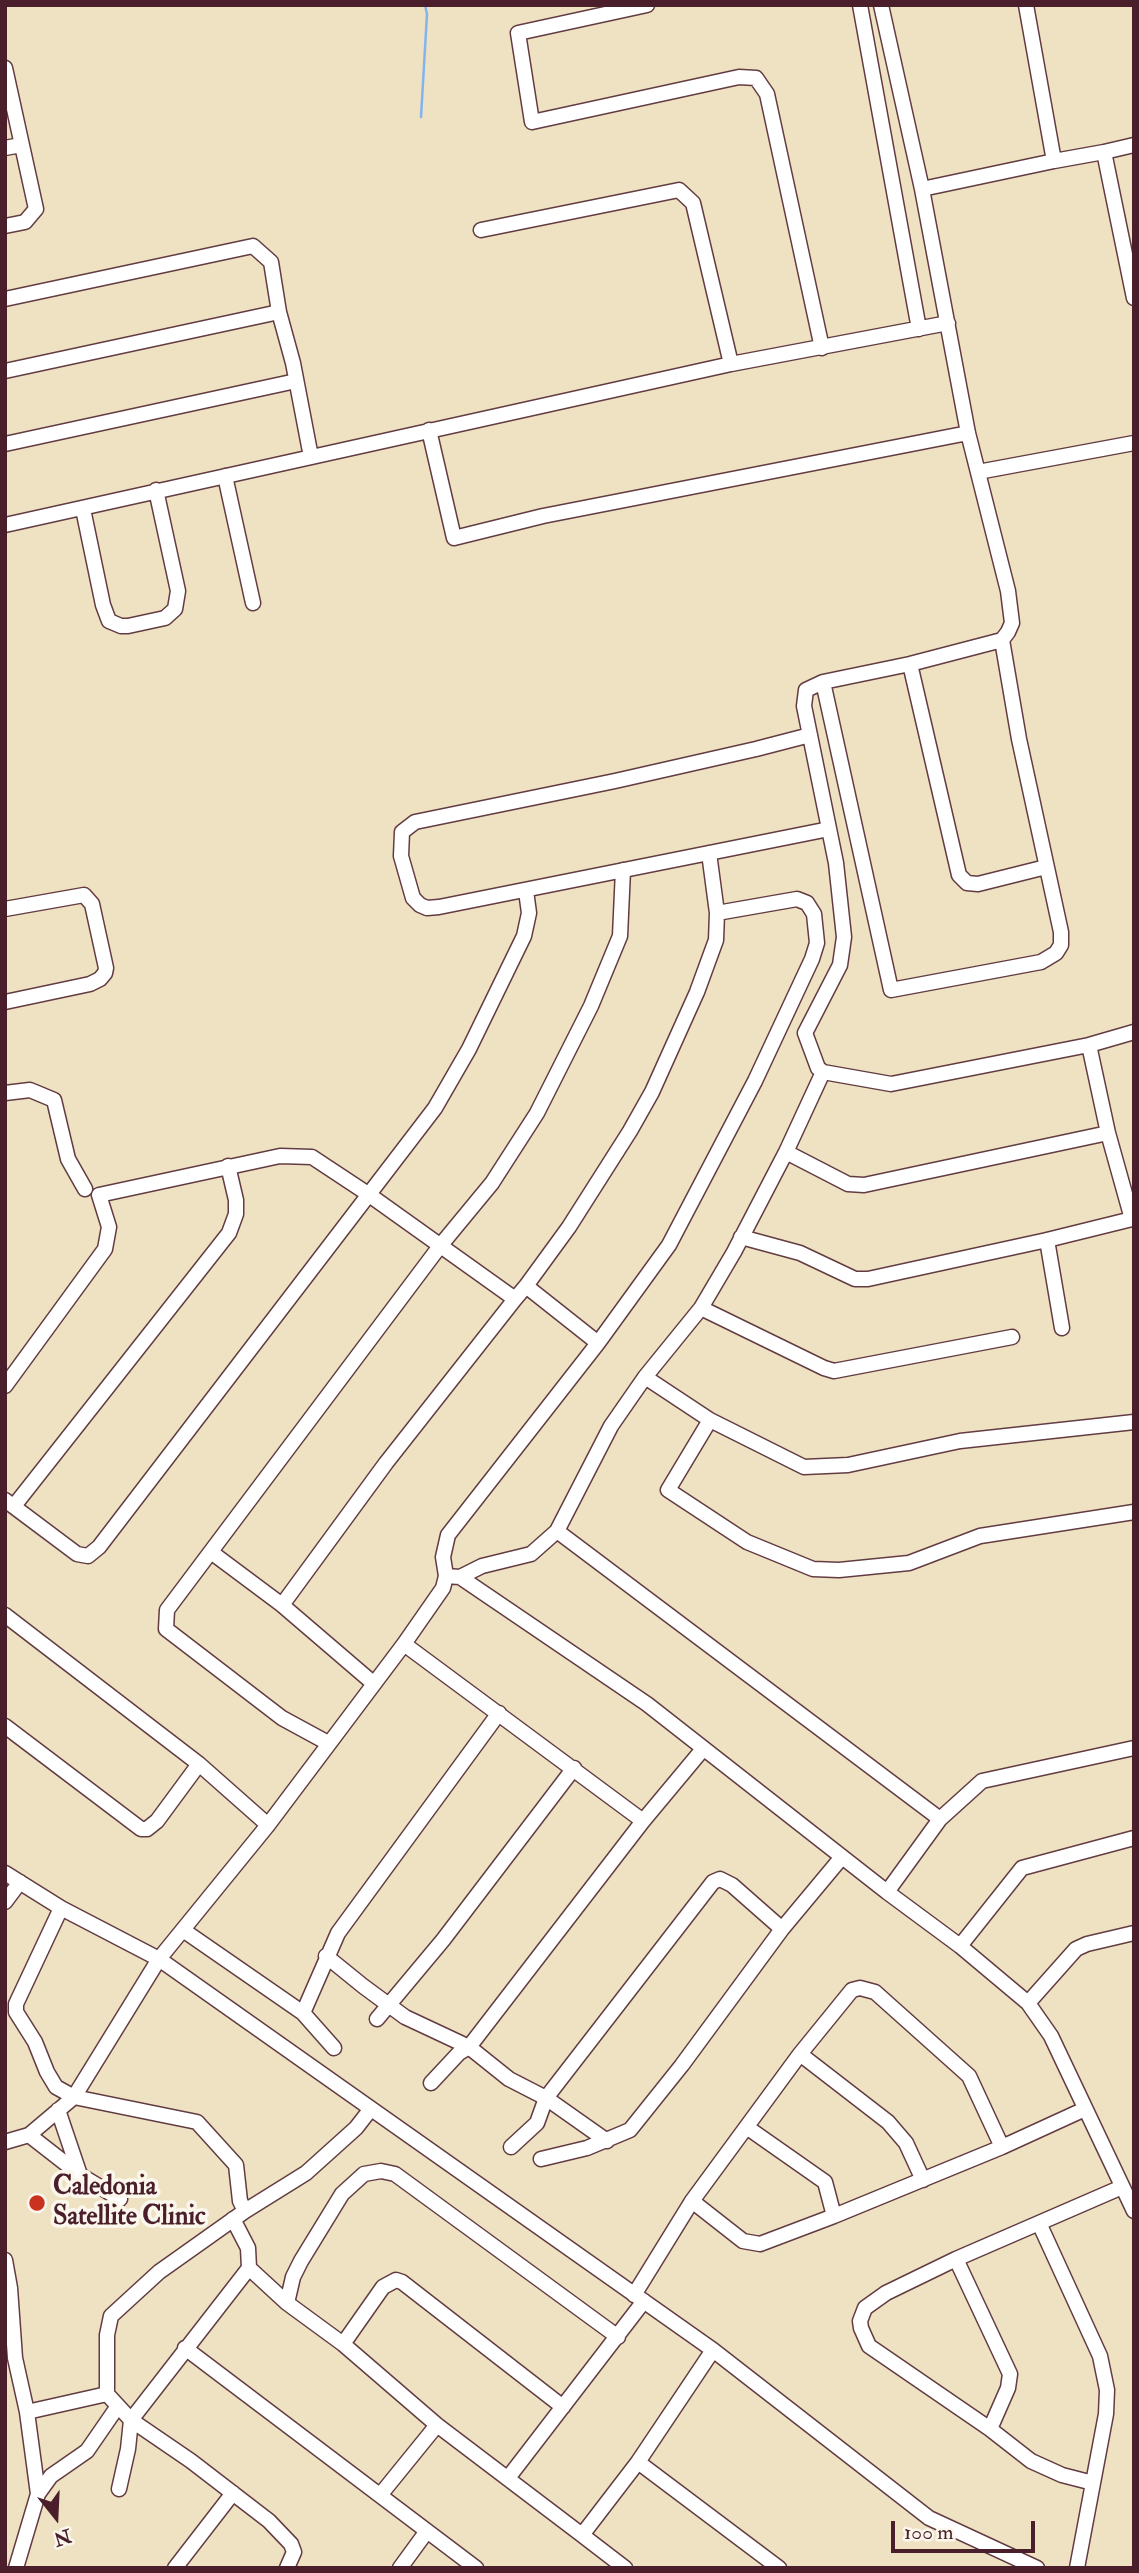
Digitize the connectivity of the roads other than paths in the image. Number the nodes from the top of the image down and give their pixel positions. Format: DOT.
graph roads {
  1 [pos="647,5"];
  2 [pos="860,5"];
  3 [pos="881,5"];
  4 [pos="1026,5"];
  5 [pos="6,71"];
  6 [pos="21,145"];
  7 [pos="1134,145"];
  8 [pos="5,148"];
  9 [pos="1104,152"];
  10 [pos="1054,161"];
  11 [pos="922,189"];
  12 [pos="5,226"];
  13 [pos="481,230"];
  14 [pos="1134,298"];
  15 [pos="5,299"];
  16 [pos="279,312"];
  17 [pos="948,323"];
  18 [pos="919,329"];
  19 [pos="822,348"];
  20 [pos="730,364"];
  21 [pos="5,372"];
  22 [pos="296,381"];
  23 [pos="429,430"];
  24 [pos="968,433"];
  25 [pos="1134,443"];
  26 [pos="5,444"];
  27 [pos="311,457"];
  28 [pos="978,472"];
  29 [pos="225,475"];
  30 [pos="156,490"];
  31 [pos="83,509"];
  32 [pos="5,525"];
  33 [pos="253,603"];
  34 [pos="1002,640"];
  35 [pos="910,664"];
  36 [pos="823,682"];
  37 [pos="810,735"];
  38 [pos="829,829"];
  39 [pos="709,853"];
  40 [pos="1046,867"];
  41 [pos="623,870"];
  42 [pos="526,891"];
  43 [pos="5,909"];
  44 [pos="717,913"];
  45 [pos="5,1002"];
  46 [pos="1134,1032"];
  47 [pos="1089,1045"];
  48 [pos="823,1072"];
  49 [pos="5,1093"];
  50 [pos="1108,1133"];
  51 [pos="786,1152"];
  52 [pos="228,1166"];
  53 [pos="85,1189"];
  54 [pos="368,1194"];
  55 [pos="1133,1223"];
  56 [pos="741,1237"];
  57 [pos="1047,1240"];
  58 [pos="440,1246"];
  59 [pos="526,1286"];
  60 [pos="516,1299"];
  61 [pos="701,1307"];
  62 [pos="1062,1328"];
  63 [pos="1012,1336"];
  64 [pos="598,1343"];
  65 [pos="645,1377"];
  66 [pos="5,1386"];
  67 [pos="710,1420"];
  68 [pos="1134,1422"];
  69 [pos="9,1503"];
  70 [pos="1134,1512"];
  71 [pos="557,1531"];
  72 [pos="211,1552"];
  73 [pos="453,1577"];
  74 [pos="282,1605"];
  75 [pos="5,1615"];
  76 [pos="404,1644"];
  77 [pos="373,1683"];
  78 [pos="499,1713"];
  79 [pos="5,1726"];
  80 [pos="328,1743"];
  81 [pos="1134,1748"];
  82 [pos="703,1749"];
  83 [pos="199,1764"];
  84 [pos="574,1768"];
  85 [pos="940,1819"];
  86 [pos="643,1821"];
  87 [pos="268,1825"];
  88 [pos="1134,1838"];
  89 [pos="842,1857"];
  90 [pos="5,1873"];
  91 [pos="20,1882"];
  92 [pos="887,1892"];
  93 [pos="5,1902"];
  94 [pos="61,1908"];
  95 [pos="782,1929"];
  96 [pos="183,1930"];
  97 [pos="1134,1933"];
  98 [pos="960,1945"];
  99 [pos="326,1956"];
  100 [pos="159,1959"];
  101 [pos="1028,2003"];
  102 [pos="389,2005"];
  103 [pos="303,2013"];
  104 [pos="377,2019"];
  105 [pos="469,2047"];
  106 [pos="334,2048"];
  107 [pos="800,2054"];
  108 [pos="431,2083"];
  109 [pos="74,2096"];
  110 [pos="546,2098"];
  111 [pos="1085,2109"];
  112 [pos="58,2110"];
  113 [pos="370,2110"];
  114 [pos="748,2128"];
  115 [pos="29,2135"];
  116 [pos="607,2141"];
  117 [pos="5,2142"];
  118 [pos="511,2147"];
  119 [pos="1002,2147"];
  120 [pos="541,2159"];
  121 [pos="80,2175"];
  122 [pos="923,2180"];
  123 [pos="1122,2187"];
  124 [pos="120,2199"];
  125 [pos="692,2202"];
  126 [pos="1134,2211"];
  127 [pos="239,2215"];
  128 [pos="834,2216"];
  129 [pos="1039,2223"];
  130 [pos="956,2259"];
  131 [pos="5,2260"];
  132 [pos="249,2268"];
  133 [pos="8,2287"];
  134 [pos="639,2298"];
  135 [pos="287,2303"];
  136 [pos="618,2337"];
  137 [pos="343,2344"];
  138 [pos="185,2348"];
  139 [pos="713,2350"];
  140 [pos="107,2394"];
  141 [pos="118,2406"];
  142 [pos="563,2407"];
  143 [pos="27,2412"];
  144 [pos="131,2420"];
  145 [pos="438,2425"];
  146 [pos="990,2430"];
  147 [pos="638,2462"];
  148 [pos="508,2478"];
  149 [pos="1093,2483"];
  150 [pos="119,2489"];
  151 [pos="233,2493"];
  152 [pos="38,2494"];
  153 [pos="381,2494"];
  154 [pos="427,2531"];
  155 [pos="582,2535"];
  156 [pos="13,2561"];
  157 [pos="1028,2566"];
  158 [pos="174,2568"];
  159 [pos="287,2568"];
  160 [pos="400,2568"];
  161 [pos="476,2568"];
  162 [pos="625,2568"];
  163 [pos="779,2568"];
  164 [pos="1077,2568"];
  1 -- 19 [label="street"];
  2 -- 18 [label="street"];
  3 -- 11 [label="street"];
  4 -- 10 [label="street"];
  5 -- 6 [label="street"];
  6 -- 8 [label="street"];
  6 -- 12 [label="street"];
  7 -- 9 [label="street"];
  9 -- 10 [label="street"];
  9 -- 14 [label="street"];
  10 -- 11 [label="street"];
  11 -- 17 [label="street"];
  13 -- 20 [label="street"];
  15 -- 16 [label="street"];
  16 -- 21 [label="street"];
  16 -- 22 [label="street"];
  17 -- 18 [label="street"];
  17 -- 24 [label="street"];
  18 -- 19 [label="street"];
  19 -- 20 [label="street"];
  20 -- 23 [label="street"];
  22 -- 26 [label="street"];
  22 -- 27 [label="street"];
  23 -- 24 [label="street"];
  23 -- 27 [label="street"];
  24 -- 28 [label="street"];
  25 -- 28 [label="street"];
  27 -- 29 [label="street"];
  28 -- 34 [label="street"];
  29 -- 30 [label="street"];
  29 -- 33 [label="street"];
  30 -- 31 [label="street"];
  30 -- 31 [label="street"];
  31 -- 32 [label="street"];
  34 -- 35 [label="street"];
  34 -- 40 [label="street"];
  35 -- 36 [label="street"];
  35 -- 40 [label="street"];
  36 -- 37 [label="street"];
  36 -- 40 [label="street"];
  37 -- 38 [label="street"];
  37 -- 42 [label="street"];
  38 -- 39 [label="street"];
  38 -- 48 [label="street"];
  39 -- 41 [label="street"];
  39 -- 44 [label="street"];
  41 -- 42 [label="street"];
  41 -- 58 [label="street"];
  42 -- 54 [label="street"];
  43 -- 45 [label="street"];
  44 -- 59 [label="street"];
  44 -- 64 [label="street"];
  46 -- 47 [label="street"];
  47 -- 48 [label="street"];
  47 -- 50 [label="street"];
  48 -- 51 [label="street"];
  49 -- 53 [label="street"];
  50 -- 51 [label="street"];
  50 -- 55 [label="street"];
  51 -- 56 [label="street"];
  52 -- 54 [label="street"];
  52 -- 66 [label="street"];
  52 -- 69 [label="street"];
  54 -- 58 [label="street"];
  54 -- 69 [label="street"];
  55 -- 57 [label="street"];
  56 -- 57 [label="street"];
  56 -- 61 [label="street"];
  57 -- 62 [label="street"];
  58 -- 60 [label="street"];
  58 -- 72 [label="street"];
  59 -- 60 [label="street"];
  59 -- 64 [label="street"];
  60 -- 74 [label="street"];
  61 -- 63 [label="street"];
  61 -- 65 [label="street"];
  64 -- 73 [label="street"];
  65 -- 67 [label="street"];
  65 -- 71 [label="street"];
  67 -- 68 [label="street"];
  67 -- 70 [label="street"];
  71 -- 73 [label="street"];
  71 -- 85 [label="street"];
  72 -- 74 [label="street"];
  72 -- 80 [label="street"];
  73 -- 76 [label="street"];
  73 -- 82 [label="street"];
  74 -- 77 [label="street"];
  75 -- 83 [label="street"];
  76 -- 77 [label="street"];
  76 -- 78 [label="street"];
  77 -- 80 [label="street"];
  78 -- 84 [label="street"];
  78 -- 99 [label="street"];
  79 -- 83 [label="street"];
  80 -- 87 [label="street"];
  81 -- 85 [label="street"];
  82 -- 86 [label="street"];
  82 -- 89 [label="street"];
  83 -- 87 [label="street"];
  84 -- 86 [label="street"];
  84 -- 102 [label="street"];
  85 -- 92 [label="street"];
  86 -- 105 [label="street"];
  87 -- 96 [label="street"];
  88 -- 98 [label="street"];
  89 -- 92 [label="street"];
  89 -- 95 [label="street"];
  90 -- 91 [label="street"];
  91 -- 93 [label="street"];
  91 -- 94 [label="street"];
  92 -- 98 [label="street"];
  94 -- 100 [label="street"];
  94 -- 109 [label="street"];
  95 -- 110 [label="street"];
  95 -- 116 [label="street"];
  96 -- 100 [label="street"];
  96 -- 103 [label="street"];
  97 -- 101 [label="street"];
  98 -- 101 [label="street"];
  99 -- 102 [label="street"];
  99 -- 103 [label="street"];
  100 -- 109 [label="street"];
  100 -- 113 [label="street"];
  101 -- 111 [label="street"];
  102 -- 104 [label="street"];
  102 -- 105 [label="street"];
  103 -- 106 [label="street"];
  105 -- 108 [label="street"];
  105 -- 110 [label="street"];
  107 -- 114 [label="street"];
  107 -- 119 [label="street"];
  107 -- 122 [label="street"];
  109 -- 112 [label="street"];
  109 -- 127 [label="street"];
  110 -- 116 [label="street"];
  110 -- 118 [label="street"];
  111 -- 119 [label="street"];
  111 -- 123 [label="street"];
  112 -- 115 [label="street"];
  112 -- 121 [label="street"];
  113 -- 127 [label="street"];
  113 -- 134 [label="street"];
  114 -- 125 [label="street"];
  114 -- 128 [label="street"];
  115 -- 117 [label="street"];
  115 -- 121 [label="street"];
  116 -- 120 [label="street"];
  119 -- 122 [label="street"];
  121 -- 124 [label="street"];
  122 -- 128 [label="street"];
  123 -- 126 [label="street"];
  123 -- 129 [label="street"];
  125 -- 128 [label="street"];
  125 -- 134 [label="street"];
  127 -- 132 [label="street"];
  127 -- 140 [label="street"];
  129 -- 130 [label="street"];
  129 -- 149 [label="street"];
  130 -- 146 [label="street"];
  130 -- 146 [label="street"];
  131 -- 133 [label="street"];
  132 -- 135 [label="street"];
  132 -- 138 [label="street"];
  133 -- 143 [label="street"];
  134 -- 136 [label="street"];
  134 -- 139 [label="street"];
  135 -- 136 [label="street"];
  135 -- 137 [label="street"];
  136 -- 142 [label="street"];
  137 -- 142 [label="street"];
  137 -- 145 [label="street"];
  138 -- 144 [label="street"];
  138 -- 153 [label="street"];
  139 -- 147 [label="street"];
  139 -- 157 [label="street"];
  140 -- 141 [label="street"];
  140 -- 143 [label="street"];
  141 -- 144 [label="street"];
  141 -- 152 [label="street"];
  142 -- 148 [label="street"];
  143 -- 152 [label="street"];
  144 -- 150 [label="street"];
  144 -- 151 [label="street"];
  145 -- 148 [label="street"];
  145 -- 153 [label="street"];
  146 -- 149 [label="street"];
  147 -- 155 [label="street"];
  147 -- 163 [label="street"];
  148 -- 155 [label="street"];
  149 -- 164 [label="street"];
  151 -- 158 [label="street"];
  151 -- 159 [label="street"];
  152 -- 156 [label="street"];
  153 -- 154 [label="street"];
  154 -- 160 [label="street"];
  154 -- 161 [label="street"];
  155 -- 162 [label="street"];
}
